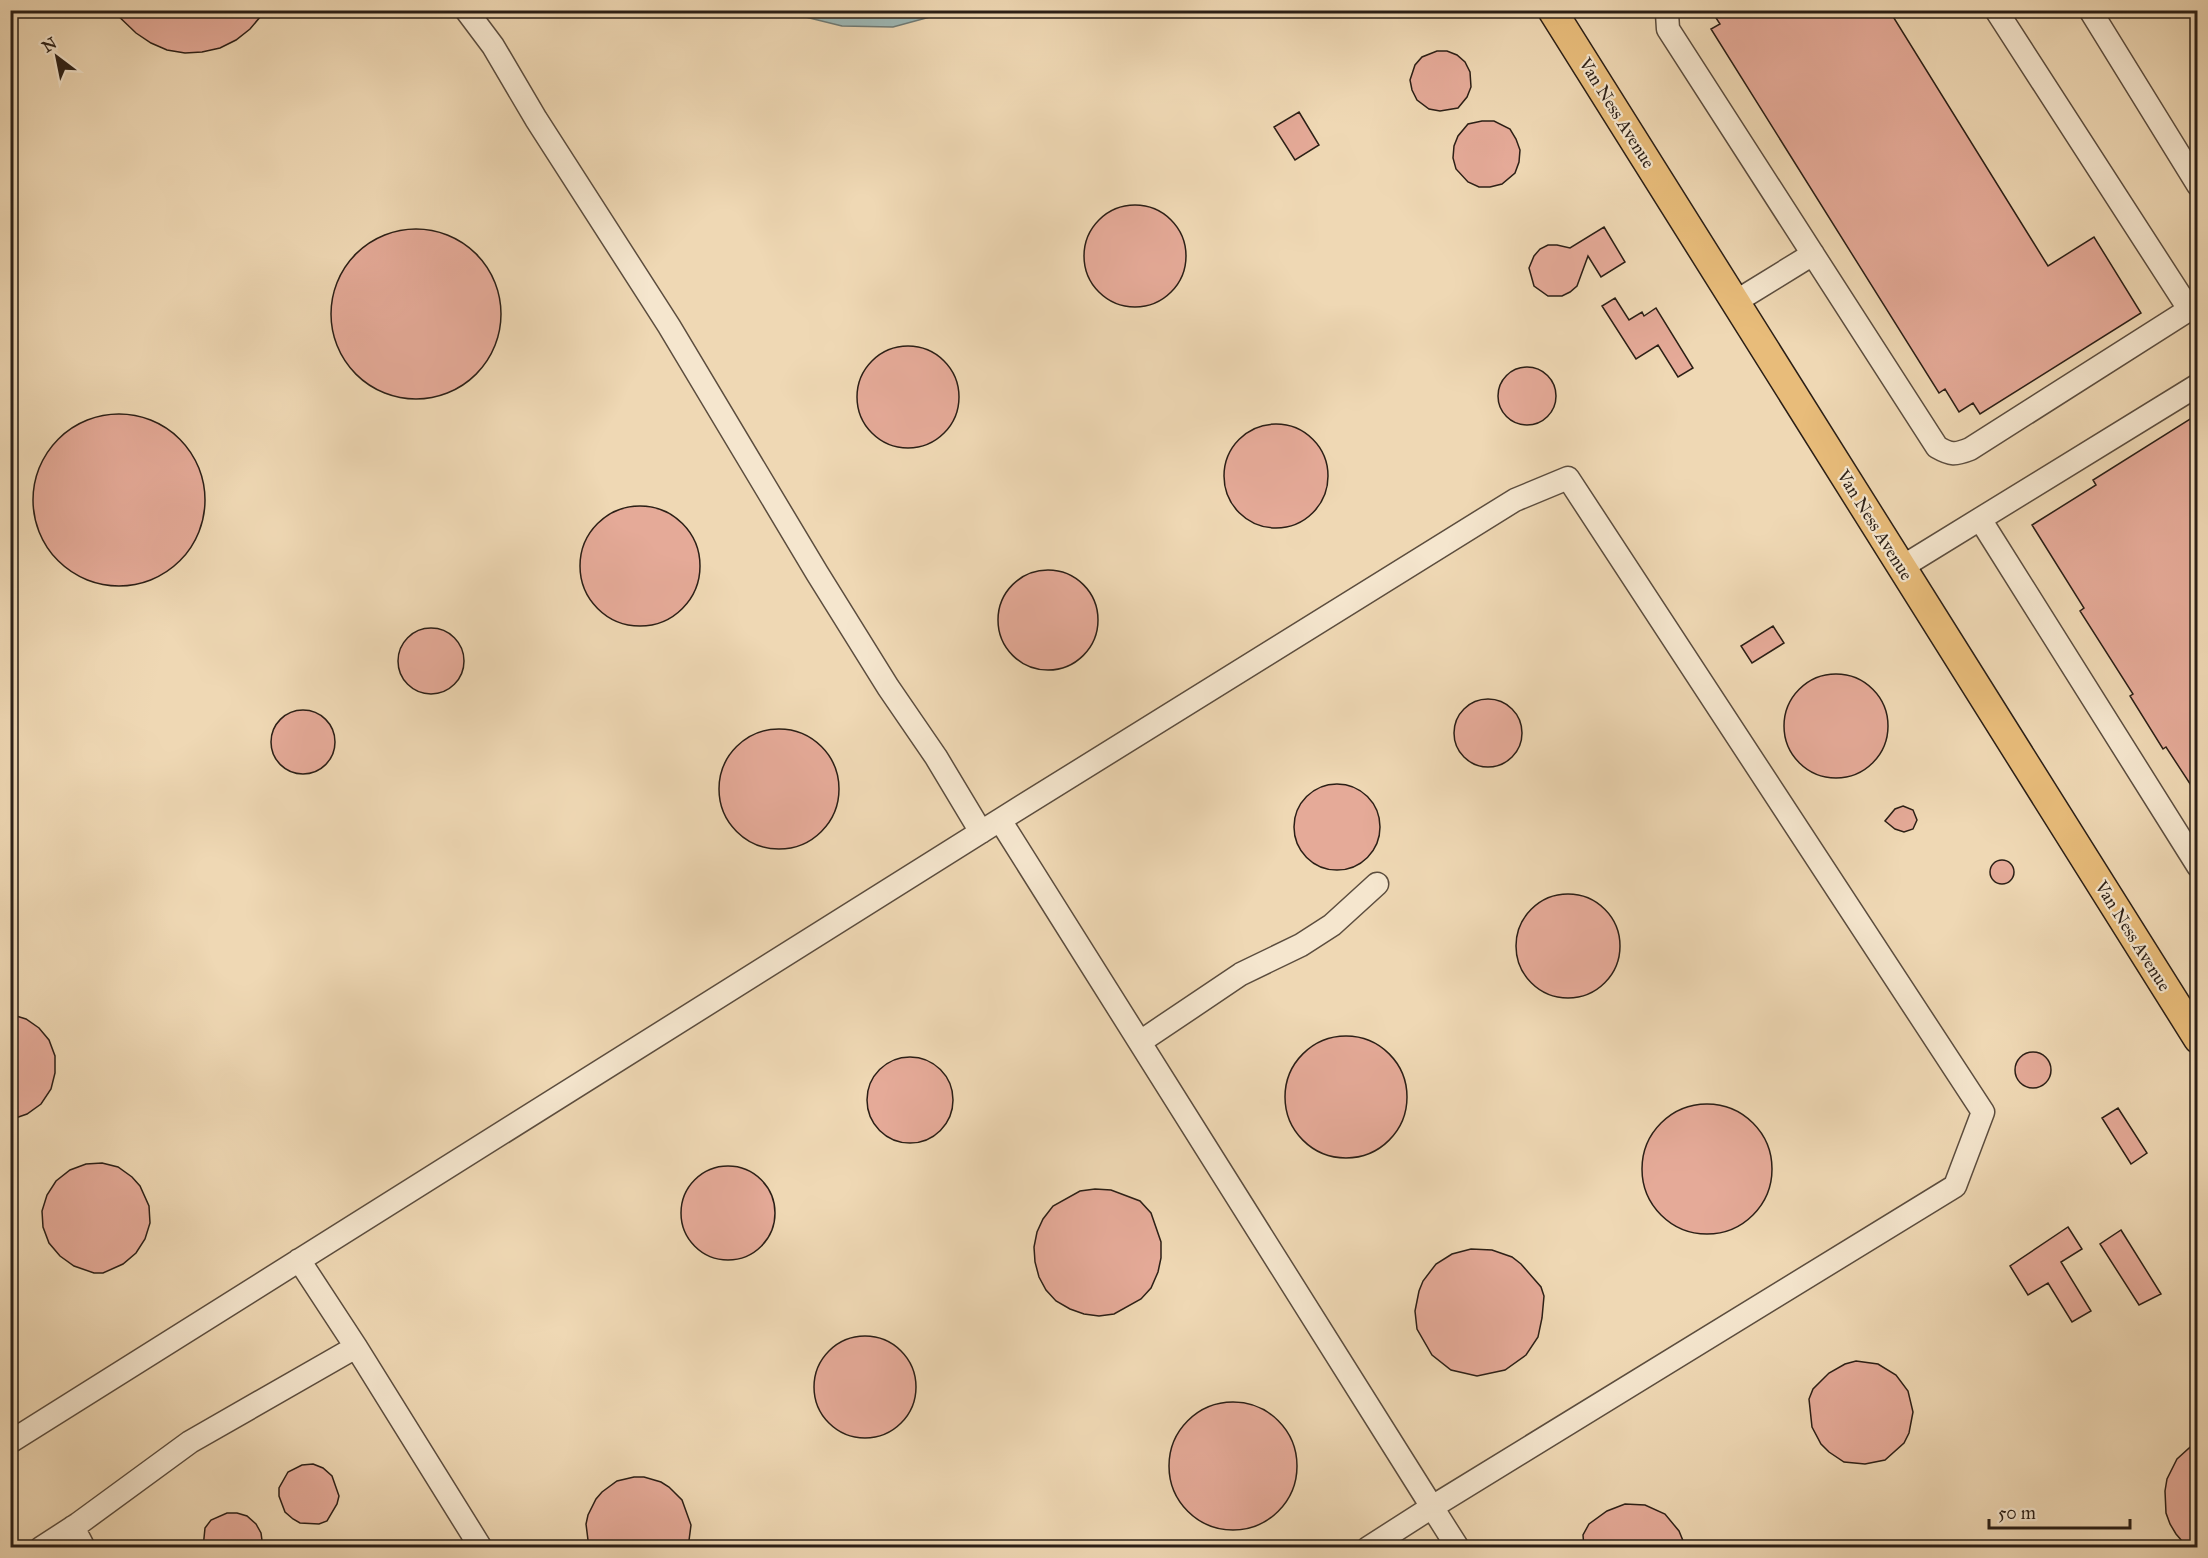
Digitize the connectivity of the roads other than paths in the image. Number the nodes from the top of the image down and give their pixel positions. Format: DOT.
graph roads {
  1 [pos="466,10"];
  2 [pos="1669,10"];
  3 [pos="1996,10"];
  4 [pos="2090,10"];
  5 [pos="1554,11"];
  6 [pos="2198,185"];
  7 [pos="1813,255"];
  8 [pos="1736,302"];
  9 [pos="2193,306"];
  10 [pos="2198,386"];
  11 [pos="1980,519"];
  12 [pos="1902,567"];
  13 [pos="1000,820"];
  14 [pos="981,832"];
  15 [pos="2198,866"];
  16 [pos="1377,884"];
  17 [pos="2195,1027"];
  18 [pos="1140,1042"];
  19 [pos="299,1260"];
  20 [pos="356,1347"];
  21 [pos="10,1442"];
  22 [pos="1432,1507"];
  23 [pos="73,1527"];
  24 [pos="41,1548"];
  25 [pos="84,1548"];
  26 [pos="481,1548"];
  27 [pos="1368,1548"];
  28 [pos="1458,1548"];
  1 -- 14 [label="lane"];
  2 -- 7 [label="lane"];
  3 -- 9 [label="lane"];
  4 -- 6 [label="lane"];
  5 -- 8 [label="main road, Van Ness Avenue"];
  7 -- 8 [label="lane"];
  7 -- 9 [label="lane"];
  8 -- 12 [label="main road, Van Ness Avenue"];
  10 -- 11 [label="lane"];
  11 -- 12 [label="lane"];
  11 -- 15 [label="lane"];
  12 -- 17 [label="main road, Van Ness Avenue"];
  13 -- 14 [label="lane"];
  13 -- 18 [label="lane"];
  13 -- 22 [label="lane"];
  14 -- 19 [label="lane"];
  16 -- 18 [label="lane"];
  18 -- 22 [label="lane"];
  19 -- 20 [label="lane"];
  19 -- 21 [label="lane"];
  20 -- 23 [label="lane"];
  20 -- 26 [label="lane"];
  22 -- 27 [label="lane"];
  22 -- 28 [label="lane"];
  23 -- 24 [label="lane"];
  23 -- 25 [label="lane"];
}
